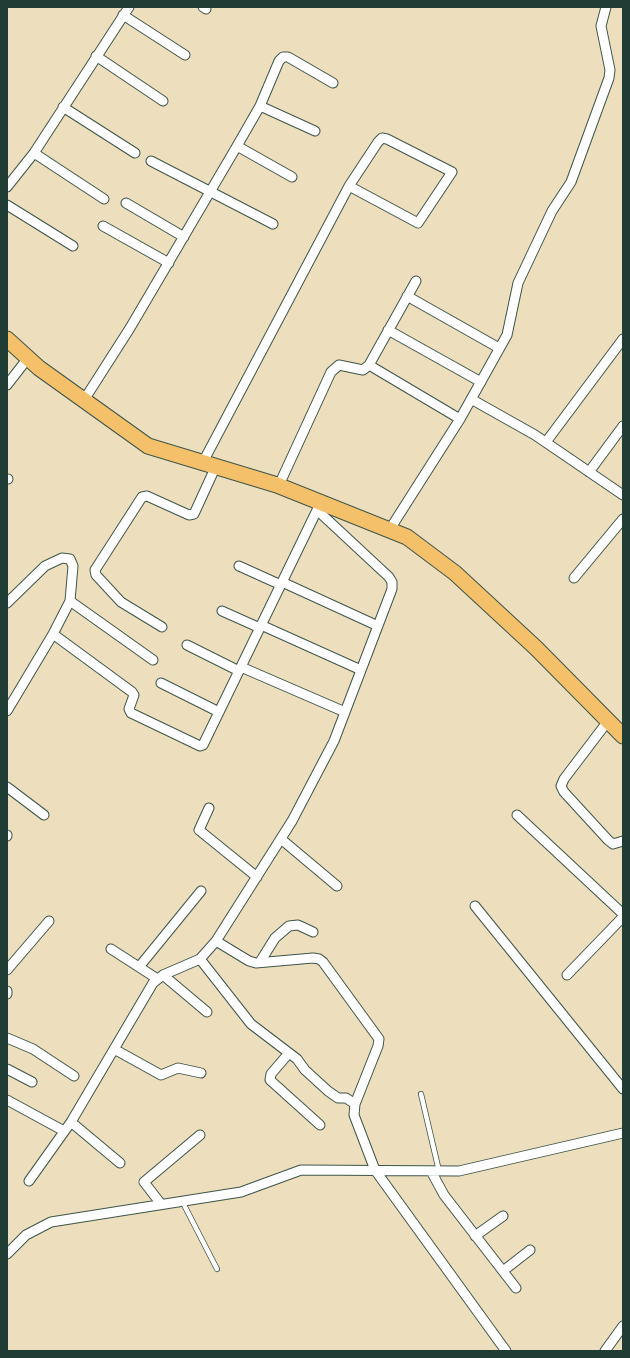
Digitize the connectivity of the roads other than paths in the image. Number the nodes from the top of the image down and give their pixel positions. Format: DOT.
graph roads {
  1 [pos="129,7"];
  2 [pos="606,7"];
  3 [pos="123,15"];
  4 [pos="184,55"];
  5 [pos="96,56"];
  6 [pos="332,83"];
  7 [pos="164,101"];
  8 [pos="260,106"];
  9 [pos="64,107"];
  10 [pos="316,131"];
  11 [pos="237,146"];
  12 [pos="34,153"];
  13 [pos="135,153"];
  14 [pos="151,161"];
  15 [pos="292,177"];
  16 [pos="349,186"];
  17 [pos="7,187"];
  18 [pos="211,191"];
  19 [pos="104,198"];
  20 [pos="126,203"];
  21 [pos="7,205"];
  22 [pos="273,224"];
  23 [pos="103,226"];
  24 [pos="184,237"];
  25 [pos="72,246"];
  26 [pos="168,263"];
  27 [pos="416,281"];
  28 [pos="407,296"];
  29 [pos="388,330"];
  30 [pos="7,339"];
  31 [pos="623,339"];
  32 [pos="500,348"];
  33 [pos="28,358"];
  34 [pos="369,365"];
  35 [pos="481,382"];
  36 [pos="7,385"];
  37 [pos="471,399"];
  38 [pos="84,400"];
  39 [pos="460,419"];
  40 [pos="623,426"];
  41 [pos="546,442"];
  42 [pos="210,464"];
  43 [pos="589,472"];
  44 [pos="280,485"];
  45 [pos="623,495"];
  46 [pos="319,506"];
  47 [pos="623,519"];
  48 [pos="390,529"];
  49 [pos="239,566"];
  50 [pos="574,578"];
  51 [pos="281,583"];
  52 [pos="70,601"];
  53 [pos="7,603"];
  54 [pos="222,610"];
  55 [pos="260,626"];
  56 [pos="378,626"];
  57 [pos="162,627"];
  58 [pos="54,634"];
  59 [pos="187,645"];
  60 [pos="153,660"];
  61 [pos="240,669"];
  62 [pos="361,670"];
  63 [pos="161,683"];
  64 [pos="7,711"];
  65 [pos="219,712"];
  66 [pos="345,712"];
  67 [pos="608,721"];
  68 [pos="623,736"];
  69 [pos="7,787"];
  70 [pos="209,808"];
  71 [pos="44,815"];
  72 [pos="517,815"];
  73 [pos="281,839"];
  74 [pos="623,841"];
  75 [pos="257,877"];
  76 [pos="337,886"];
  77 [pos="201,891"];
  78 [pos="475,906"];
  79 [pos="623,915"];
  80 [pos="50,921"];
  81 [pos="313,932"];
  82 [pos="216,941"];
  83 [pos="111,949"];
  84 [pos="200,960"];
  85 [pos="260,962"];
  86 [pos="139,967"];
  87 [pos="7,970"];
  88 [pos="567,975"];
  89 [pos="160,977"];
  90 [pos="206,1012"];
  91 [pos="7,1038"];
  92 [pos="114,1049"];
  93 [pos="288,1053"];
  94 [pos="7,1069"];
  95 [pos="201,1073"];
  96 [pos="74,1076"];
  97 [pos="32,1082"];
  98 [pos="623,1089"];
  99 [pos="421,1094"];
  100 [pos="7,1100"];
  101 [pos="355,1104"];
  102 [pos="71,1122"];
  103 [pos="320,1125"];
  104 [pos="64,1131"];
  105 [pos="623,1132"];
  106 [pos="200,1135"];
  107 [pos="120,1163"];
  108 [pos="375,1170"];
  109 [pos="435,1171"];
  110 [pos="29,1181"];
  111 [pos="182,1201"];
  112 [pos="161,1204"];
  113 [pos="503,1216"];
  114 [pos="475,1236"];
  115 [pos="530,1250"];
  116 [pos="7,1254"];
  117 [pos="217,1269"];
  118 [pos="503,1271"];
  119 [pos="516,1288"];
  120 [pos="623,1326"];
  121 [pos="506,1351"];
  122 [pos="605,1351"];
  1 -- 3 [label="street"];
  2 -- 32 [label="street"];
  3 -- 4 [label="street"];
  3 -- 5 [label="street"];
  5 -- 7 [label="street"];
  5 -- 9 [label="street"];
  6 -- 8 [label="street"];
  8 -- 10 [label="street"];
  8 -- 11 [label="street"];
  9 -- 12 [label="street"];
  9 -- 13 [label="street"];
  11 -- 15 [label="street"];
  11 -- 18 [label="street"];
  12 -- 17 [label="street"];
  12 -- 19 [label="street"];
  14 -- 18 [label="street"];
  16 -- 16 [label="street"];
  16 -- 42 [label="street"];
  18 -- 22 [label="street"];
  18 -- 24 [label="street"];
  20 -- 24 [label="street"];
  21 -- 25 [label="street"];
  23 -- 26 [label="street"];
  24 -- 26 [label="street"];
  26 -- 38 [label="street"];
  27 -- 28 [label="street"];
  28 -- 29 [label="street"];
  28 -- 32 [label="street"];
  29 -- 34 [label="street"];
  29 -- 35 [label="street"];
  30 -- 33 [label="highway"];
  31 -- 41 [label="street"];
  32 -- 35 [label="street"];
  33 -- 36 [label="street"];
  33 -- 38 [label="highway"];
  34 -- 39 [label="street"];
  34 -- 44 [label="street"];
  35 -- 37 [label="street"];
  37 -- 39 [label="street"];
  37 -- 41 [label="street"];
  38 -- 42 [label="highway"];
  39 -- 48 [label="street"];
  40 -- 43 [label="street"];
  41 -- 43 [label="street"];
  42 -- 44 [label="highway"];
  42 -- 57 [label="street"];
  43 -- 45 [label="street"];
  44 -- 46 [label="highway"];
  46 -- 48 [label="highway"];
  46 -- 51 [label="street"];
  46 -- 56 [label="street"];
  47 -- 50 [label="street"];
  48 -- 67 [label="highway"];
  49 -- 51 [label="street"];
  51 -- 55 [label="street"];
  51 -- 56 [label="street"];
  52 -- 53 [label="street"];
  52 -- 58 [label="street"];
  52 -- 60 [label="street"];
  54 -- 55 [label="street"];
  55 -- 61 [label="street"];
  55 -- 62 [label="street"];
  56 -- 62 [label="street"];
  58 -- 64 [label="street"];
  58 -- 65 [label="street"];
  59 -- 61 [label="street"];
  61 -- 65 [label="street"];
  61 -- 66 [label="street"];
  62 -- 66 [label="street"];
  63 -- 65 [label="street"];
  66 -- 73 [label="street"];
  67 -- 68 [label="highway"];
  67 -- 74 [label="street"];
  69 -- 71 [label="street"];
  70 -- 75 [label="street"];
  72 -- 79 [label="street"];
  73 -- 75 [label="street"];
  73 -- 76 [label="street"];
  75 -- 82 [label="street"];
  77 -- 86 [label="street"];
  78 -- 98 [label="street"];
  79 -- 88 [label="street"];
  80 -- 87 [label="street"];
  81 -- 85 [label="street"];
  82 -- 84 [label="street"];
  82 -- 85 [label="street"];
  83 -- 86 [label="street"];
  84 -- 89 [label="street"];
  84 -- 93 [label="street"];
  85 -- 101 [label="street"];
  86 -- 89 [label="street"];
  89 -- 90 [label="street"];
  89 -- 92 [label="street"];
  91 -- 96 [label="street"];
  92 -- 95 [label="street"];
  92 -- 102 [label="street"];
  93 -- 101 [label="street"];
  93 -- 103 [label="street"];
  94 -- 97 [label="street"];
  99 -- 109 [label="lane"];
  100 -- 104 [label="street"];
  101 -- 108 [label="street"];
  102 -- 104 [label="street"];
  102 -- 107 [label="street"];
  104 -- 110 [label="street"];
  105 -- 109 [label="street"];
  106 -- 112 [label="street"];
  108 -- 109 [label="street"];
  108 -- 111 [label="street"];
  108 -- 121 [label="street"];
  109 -- 114 [label="street"];
  111 -- 112 [label="street"];
  111 -- 117 [label="lane"];
  112 -- 116 [label="street"];
  113 -- 114 [label="street"];
  114 -- 118 [label="street"];
  115 -- 118 [label="street"];
  118 -- 119 [label="street"];
  120 -- 122 [label="street"];
}
